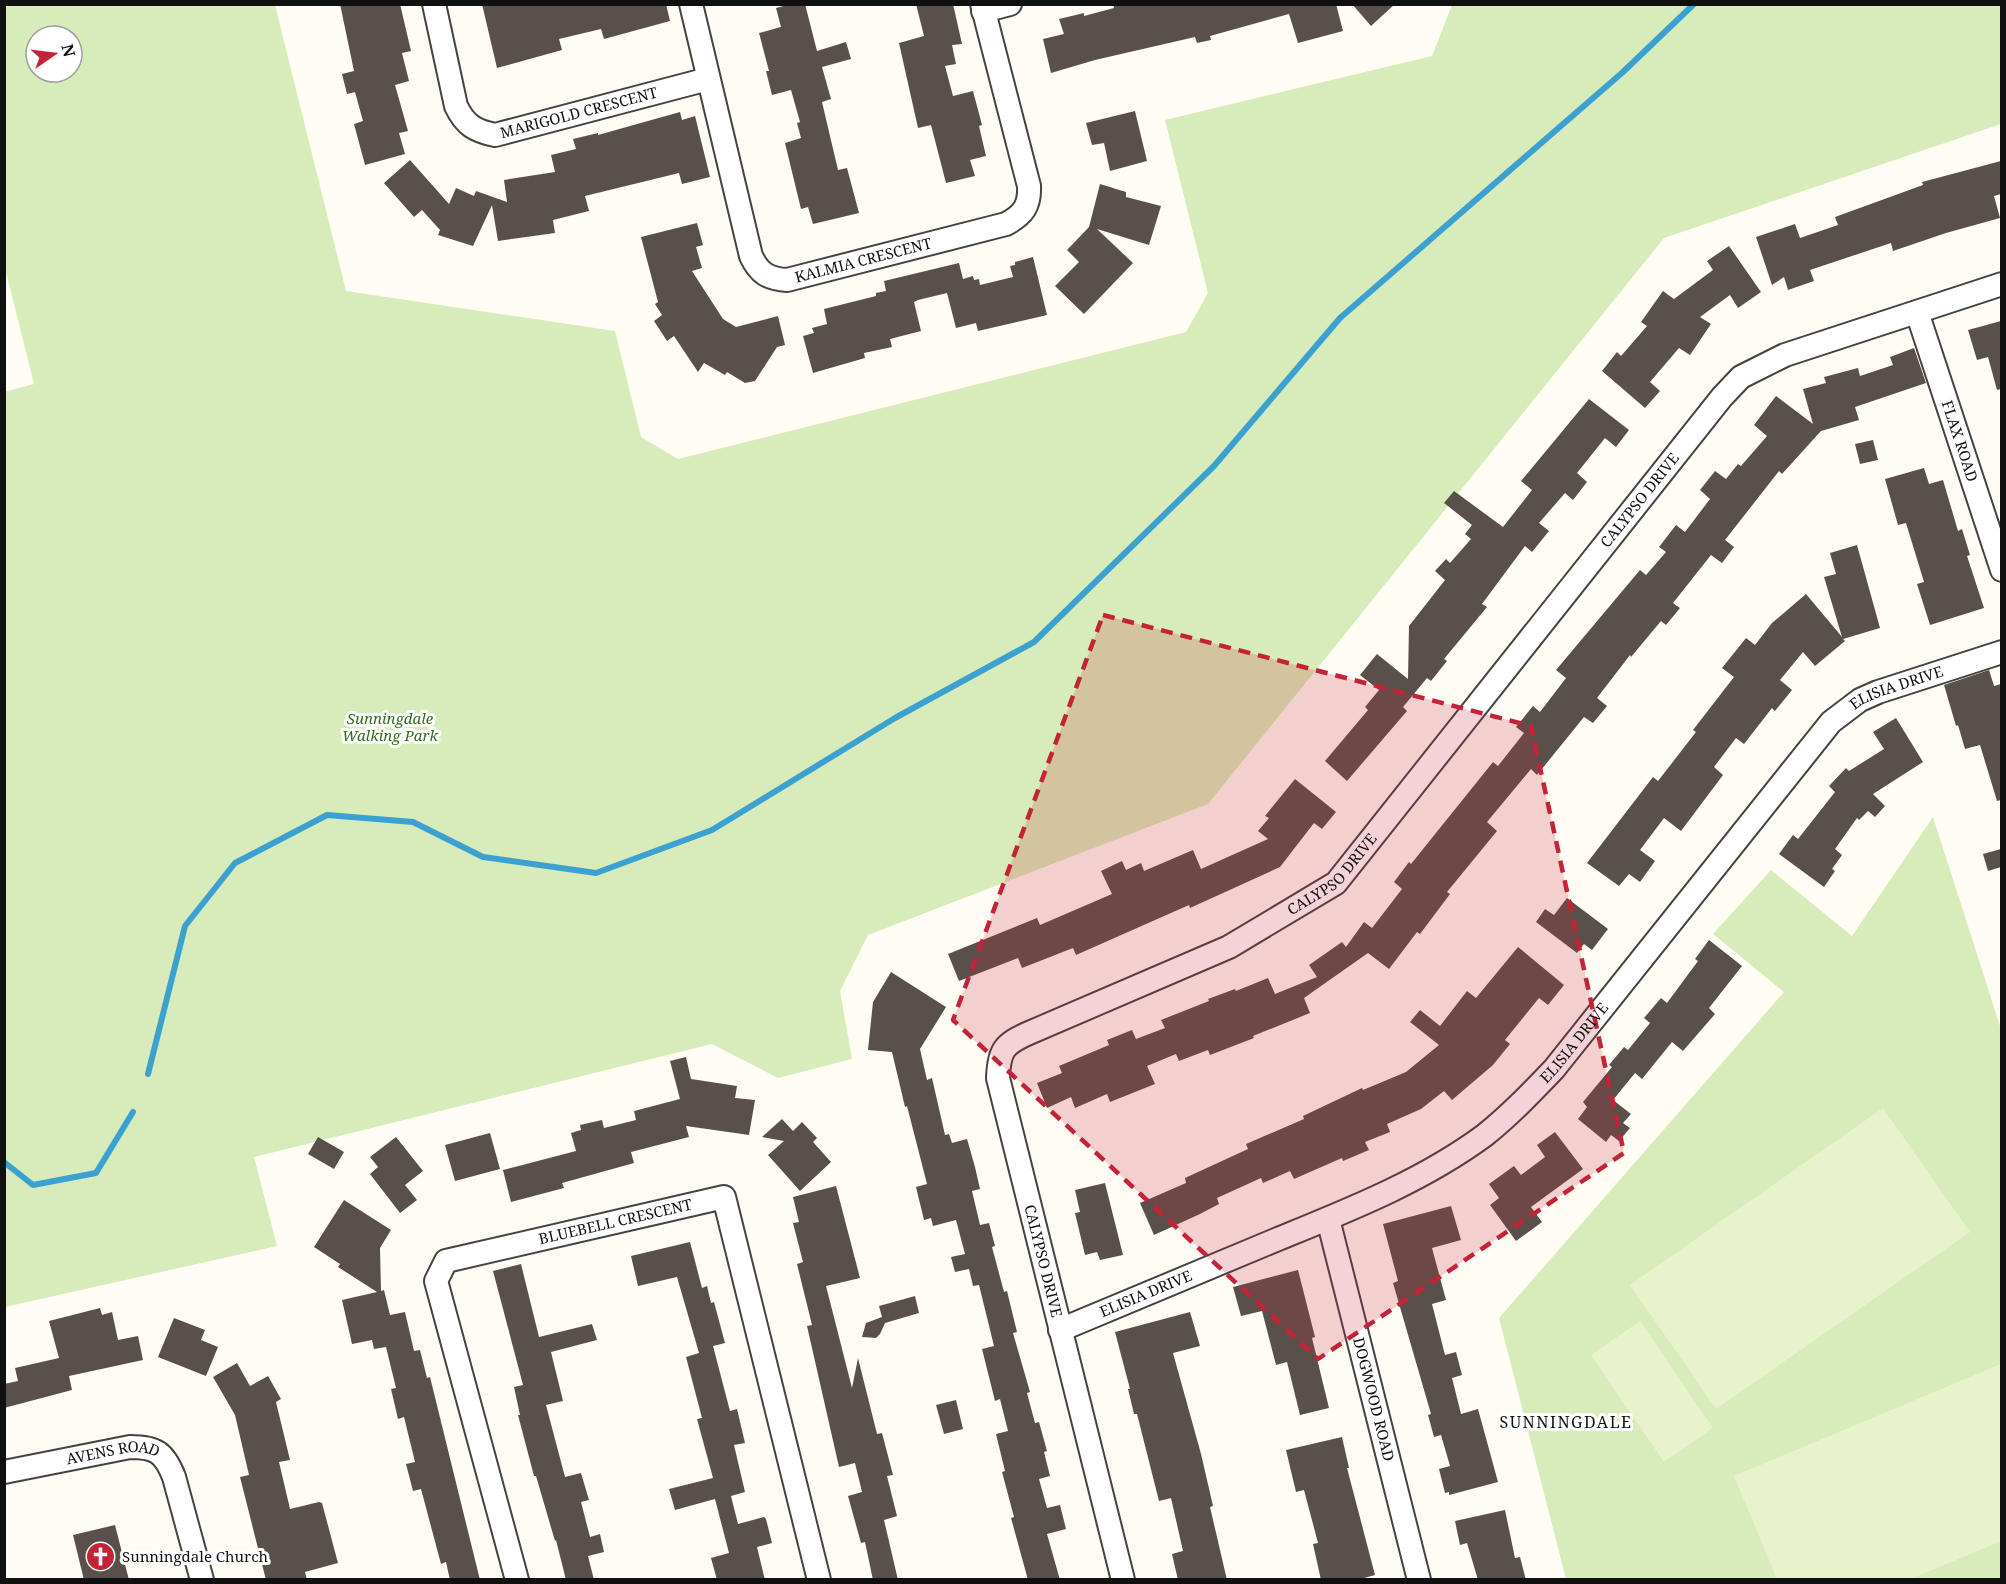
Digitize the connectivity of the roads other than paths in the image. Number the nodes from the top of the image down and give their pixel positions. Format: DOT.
graph roads {
  1 [pos="434,4"];
  2 [pos="691,4"];
  3 [pos="1010,4"];
  4 [pos="983,8"];
  5 [pos="708,79"];
  6 [pos="2001,284"];
  7 [pos="1917,312"];
  8 [pos="2001,570"];
  9 [pos="2001,652"];
  10 [pos="1328,1219"];
  11 [pos="1060,1329"];
  12 [pos="4,1472"];
  13 [pos="202,1580"];
  14 [pos="517,1580"];
  15 [pos="819,1580"];
  16 [pos="1123,1580"];
  17 [pos="1419,1580"];
  1 -- 5 [label="street, MARIGOLD CRESCENT"];
  2 -- 5 [label="street, KALMIA CRESCENT"];
  3 -- 4 [label="street"];
  4 -- 5 [label="street, KALMIA CRESCENT"];
  6 -- 7 [label="street, CALYPSO DRIVE"];
  7 -- 8 [label="street, FLAX ROAD"];
  7 -- 11 [label="street, CALYPSO DRIVE"];
  9 -- 10 [label="street, ELISIA DRIVE"];
  10 -- 11 [label="street, ELISIA DRIVE"];
  10 -- 17 [label="street, DOGWOOD ROAD"];
  11 -- 16 [label="street, CALYPSO DRIVE"];
  12 -- 13 [label="street, AVENS ROAD"];
  14 -- 15 [label="street, BLUEBELL CRESCENT"];
}
